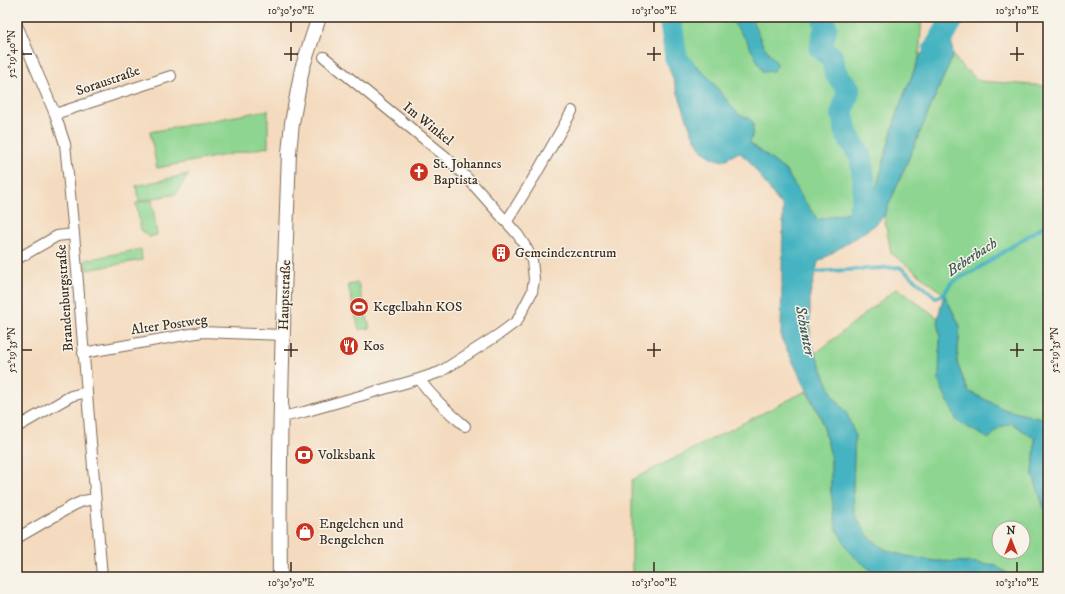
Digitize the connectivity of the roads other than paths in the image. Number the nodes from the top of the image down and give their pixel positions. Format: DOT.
graph roads {
  1 [pos="319,17"];
  2 [pos="17,26"];
  3 [pos="324,57"];
  4 [pos="171,76"];
  5 [pos="572,111"];
  6 [pos="55,114"];
  7 [pos="507,221"];
  8 [pos="74,234"];
  9 [pos="17,259"];
  10 [pos="284,335"];
  11 [pos="83,353"];
  12 [pos="419,379"];
  13 [pos="87,392"];
  14 [pos="282,417"];
  15 [pos="465,426"];
  16 [pos="17,427"];
  17 [pos="95,499"];
  18 [pos="17,538"];
  19 [pos="102,577"];
  20 [pos="280,577"];
  1 -- 10 [label="main road, Hauptstraße"];
  2 -- 6 [label="street, Brandenburgstraße"];
  3 -- 7 [label="street, Im Winkel"];
  4 -- 6 [label="street, Soraustraße"];
  5 -- 7 [label="street"];
  6 -- 8 [label="street, Brandenburgstraße"];
  7 -- 12 [label="street, Im Winkel"];
  8 -- 9 [label="street"];
  8 -- 11 [label="street, Brandenburgstraße"];
  10 -- 11 [label="street, Alter Postweg"];
  10 -- 14 [label="main road, Hauptstraße"];
  11 -- 13 [label="street, Brandenburgstraße"];
  12 -- 14 [label="street, Im Winkel"];
  12 -- 15 [label="street"];
  13 -- 16 [label="street"];
  13 -- 17 [label="street, Brandenburgstraße"];
  14 -- 20 [label="main road, Hauptstraße"];
  17 -- 18 [label="street"];
  17 -- 19 [label="street, Brandenburgstraße"];
}
